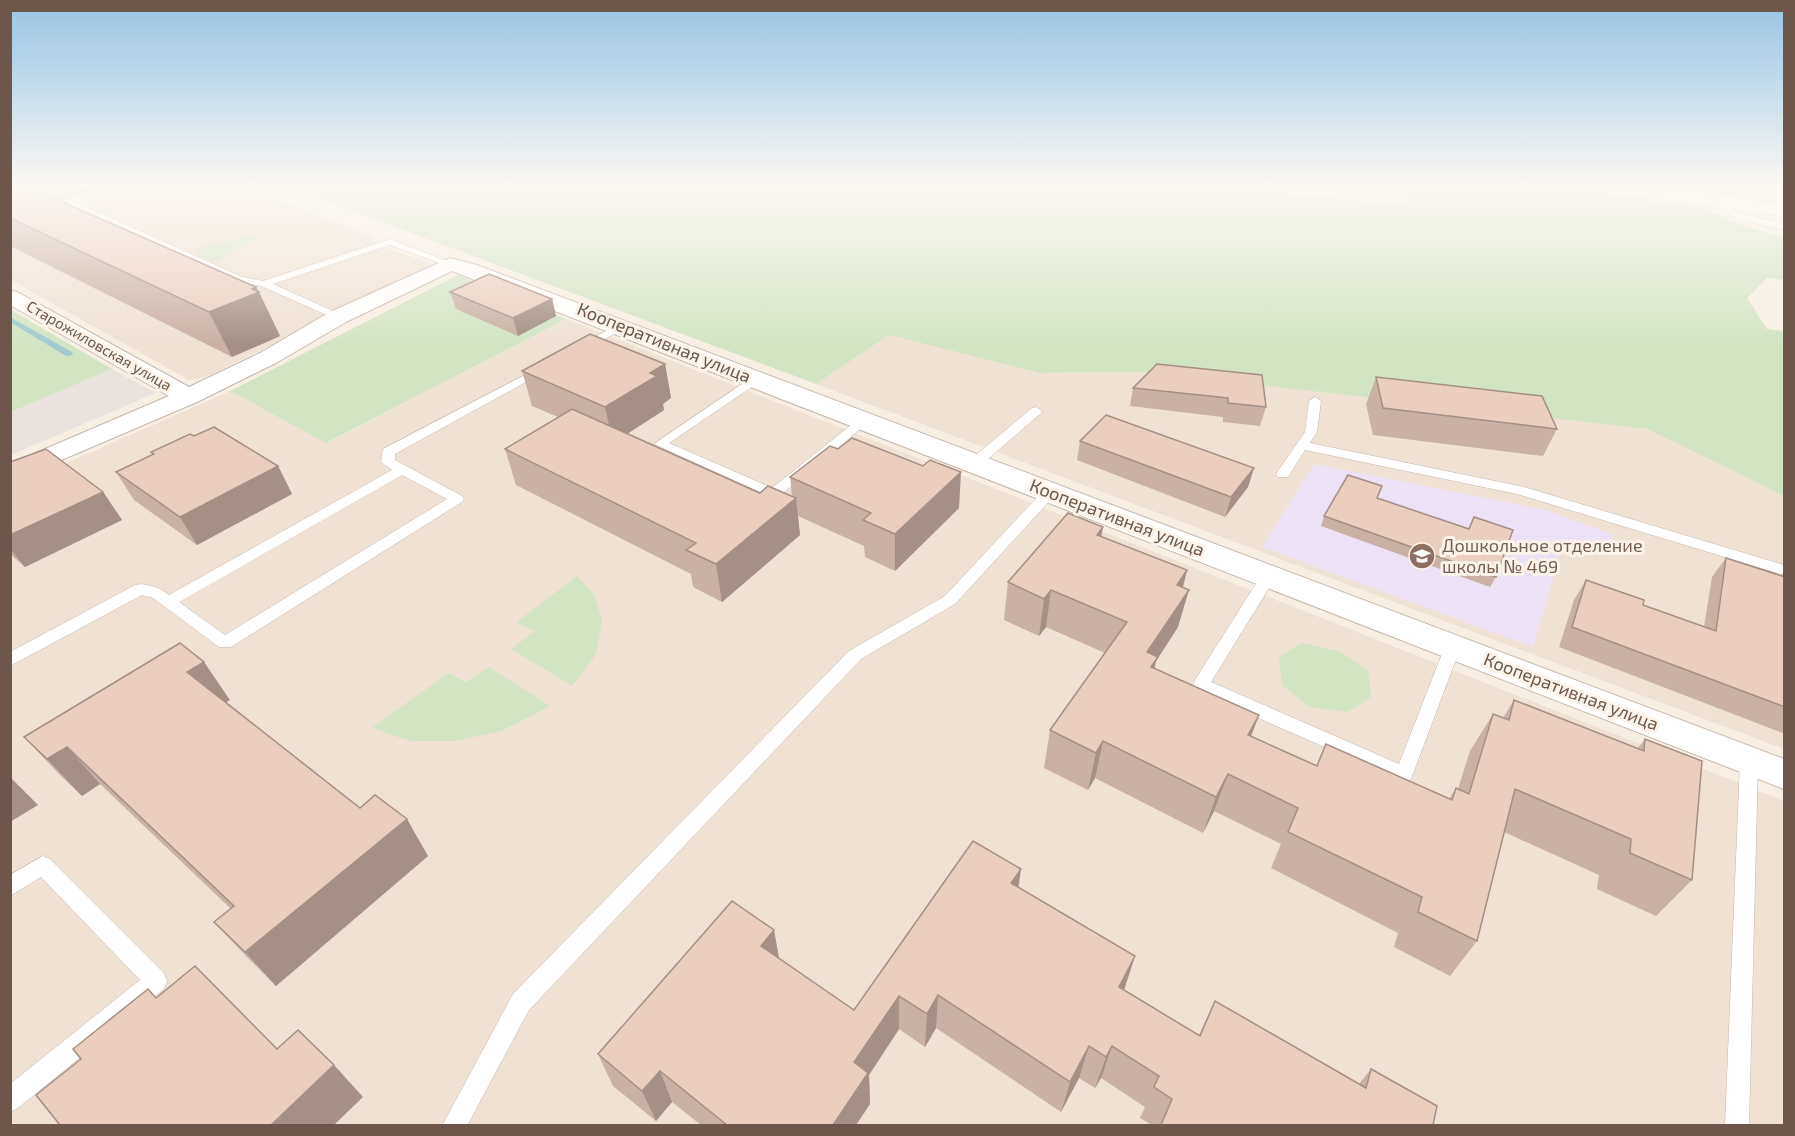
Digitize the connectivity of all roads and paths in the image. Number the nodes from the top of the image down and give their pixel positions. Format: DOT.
graph roads {
  1 [pos="151,239"];
  2 [pos="450,264"];
  3 [pos="264,285"];
  4 [pos="10,296"];
  5 [pos="338,317"];
  6 [pos="621,326"];
  7 [pos="755,379"];
  8 [pos="188,397"];
  9 [pos="1315,401"];
  10 [pos="1036,411"];
  11 [pos="864,421"];
  12 [pos="1301,445"];
  13 [pos="975,463"];
  14 [pos="402,470"];
  15 [pos="12,473"];
  16 [pos="1283,474"];
  17 [pos="1049,493"];
  18 [pos="1785,570"];
  19 [pos="1269,575"];
  20 [pos="168,602"];
  21 [pos="1453,646"];
  22 [pos="10,660"];
  23 [pos="1749,762"];
  24 [pos="1785,774"];
  25 [pos="10,887"];
  26 [pos="10,1100"];
  27 [pos="454,1125"];
  28 [pos="1737,1125"];
  1 -- 3 [label="lane"];
  2 -- 3 [label="lane"];
  2 -- 5 [label="street"];
  2 -- 6 [label="street, Кооперативная улица"];
  3 -- 5 [label="lane"];
  4 -- 8 [label="street, Старожиловская улица"];
  5 -- 8 [label="street"];
  6 -- 7 [label="street, Кооперативная улица"];
  6 -- 14 [label="lane"];
  7 -- 11 [label="street, Кооперативная улица"];
  7 -- 11 [label="lane"];
  8 -- 15 [label="street"];
  9 -- 12 [label="lane"];
  10 -- 13 [label="lane"];
  11 -- 13 [label="street, Кооперативная улица"];
  12 -- 16 [label="lane"];
  12 -- 18 [label="lane"];
  13 -- 17 [label="street, Кооперативная улица"];
  14 -- 20 [label="lane"];
  14 -- 20 [label="lane"];
  17 -- 19 [label="street, Кооперативная улица"];
  17 -- 27 [label="lane"];
  19 -- 21 [label="street, Кооперативная улица"];
  19 -- 21 [label="lane"];
  20 -- 22 [label="lane"];
  21 -- 23 [label="street, Кооперативная улица"];
  23 -- 24 [label="street, Кооперативная улица"];
  23 -- 28 [label="lane"];
  25 -- 26 [label="lane"];
}
